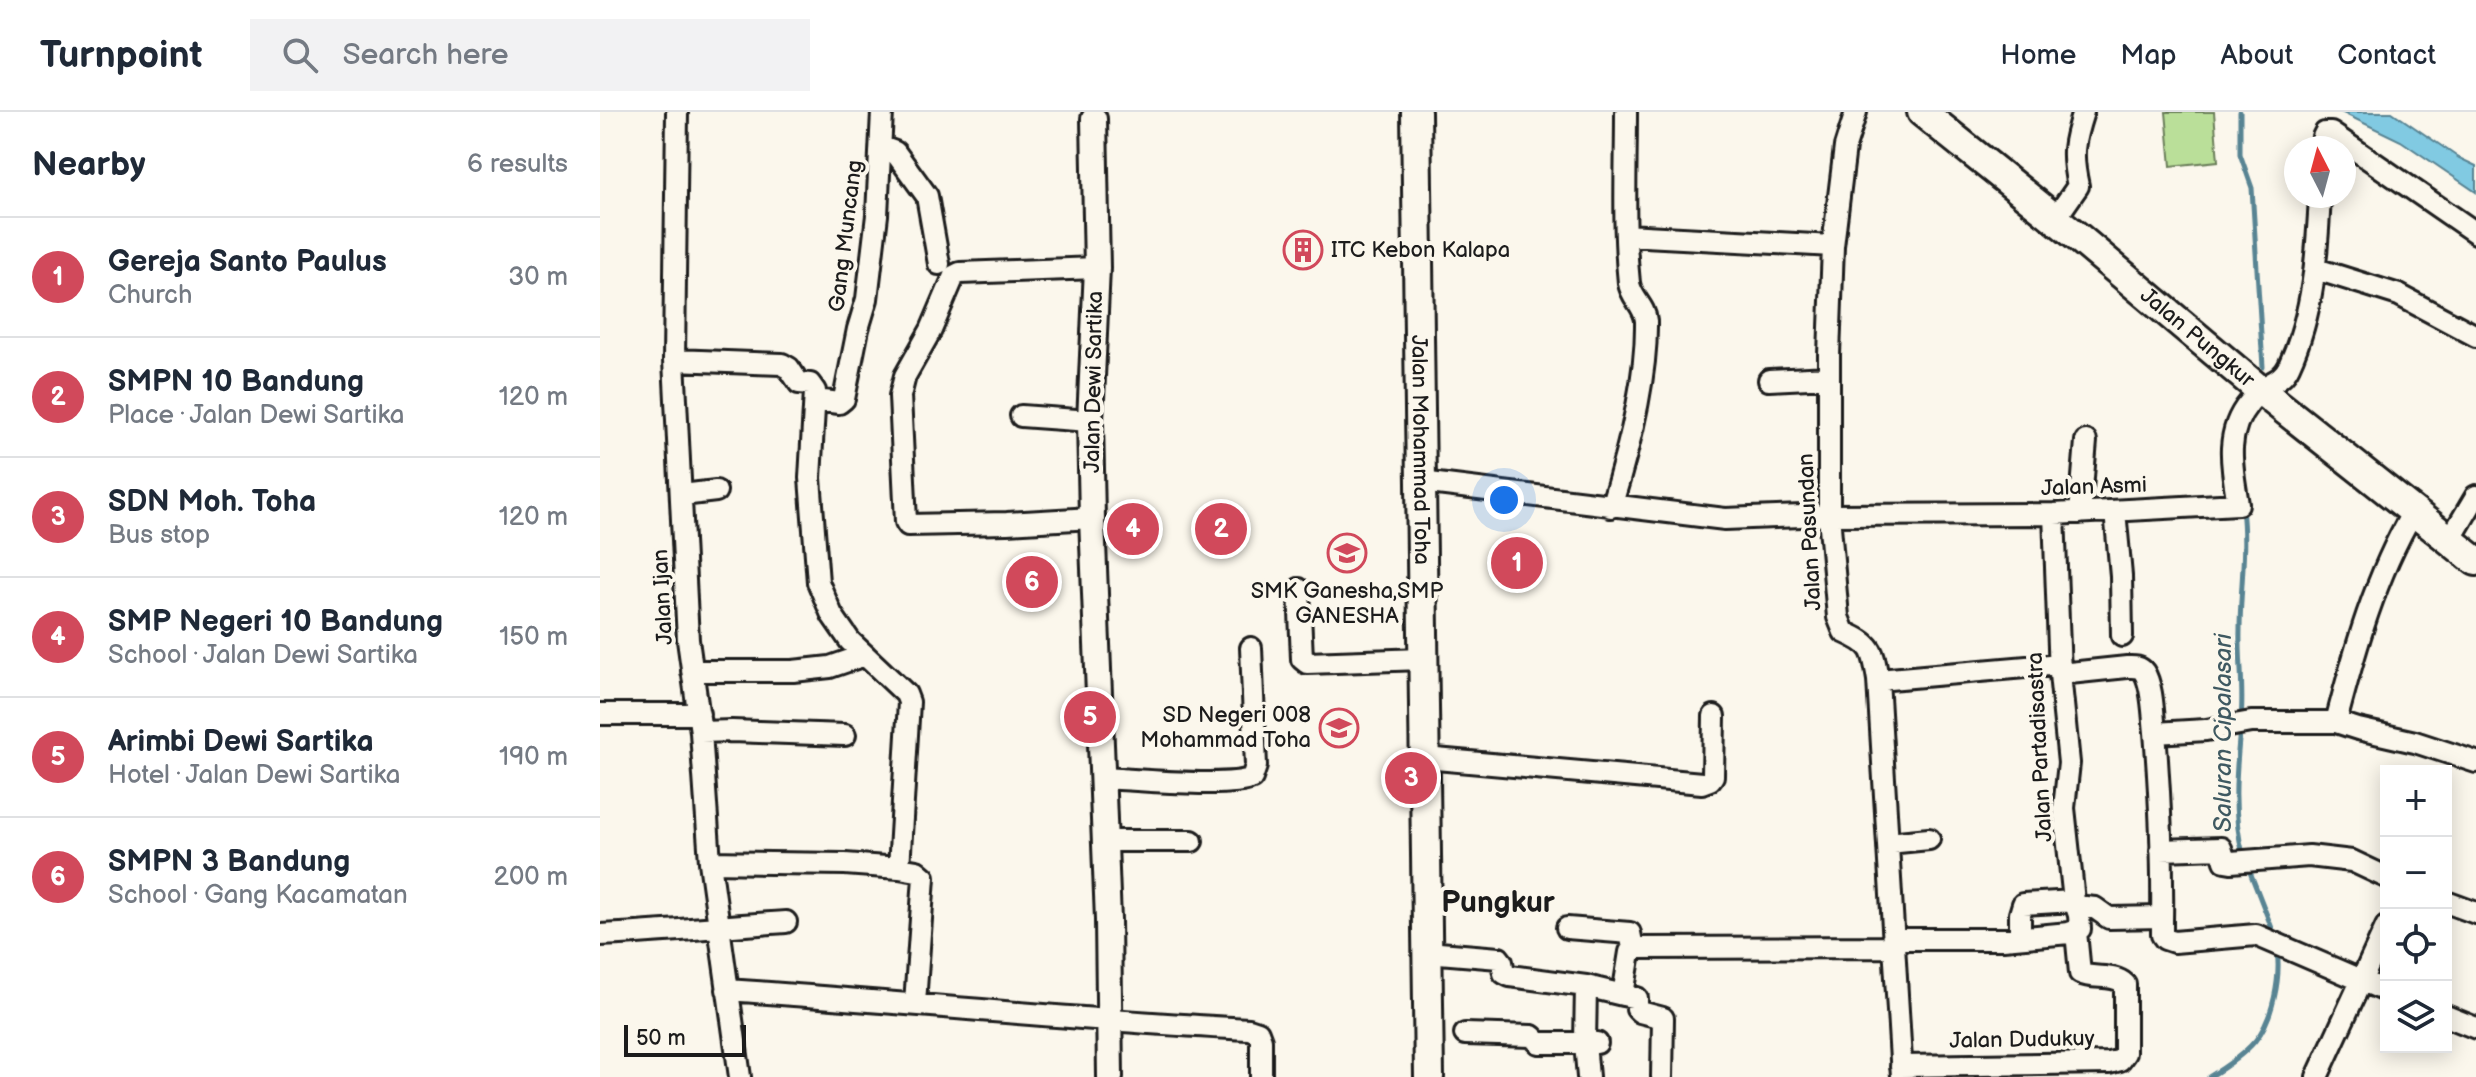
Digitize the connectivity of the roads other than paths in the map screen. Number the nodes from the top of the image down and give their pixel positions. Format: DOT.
graph roads {
  1 [pos="677,112"];
  2 [pos="882,112"];
  3 [pos="1416,112"];
  4 [pos="1626,112"];
  5 [pos="1856,112"];
  6 [pos="1922,112"];
  7 [pos="2083,112"];
  8 [pos="1094,119"];
  9 [pos="881,147"];
  10 [pos="2356,150"];
  11 [pos="2319,208"];
  12 [pos="2055,219"];
  13 [pos="2476,233"];
  14 [pos="1626,235"];
  15 [pos="1833,246"];
  16 [pos="939,264"];
  17 [pos="1097,268"];
  18 [pos="2316,269"];
  19 [pos="2476,336"];
  20 [pos="674,360"];
  21 [pos="1829,377"];
  22 [pos="1769,380"];
  23 [pos="2260,390"];
  24 [pos="816,400"];
  25 [pos="1021,416"];
  26 [pos="1090,421"];
  27 [pos="2086,441"];
  28 [pos="1421,482"];
  29 [pos="716,491"];
  30 [pos="682,495"];
  31 [pos="2476,496"];
  32 [pos="1611,507"];
  33 [pos="2115,511"];
  34 [pos="2413,512"];
  35 [pos="2080,513"];
  36 [pos="2054,514"];
  37 [pos="1829,515"];
  38 [pos="1092,518"];
  39 [pos="2450,540"];
  40 [pos="2476,561"];
  41 [pos="1299,589"];
  42 [pos="2122,636"];
  43 [pos="1251,648"];
  44 [pos="865,655"];
  45 [pos="1423,659"];
  46 [pos="2060,669"];
  47 [pos="692,671"];
  48 [pos="1878,680"];
  49 [pos="600,714"];
  50 [pos="1714,716"];
  51 [pos="2336,722"];
  52 [pos="700,723"];
  53 [pos="2155,733"];
  54 [pos="845,735"];
  55 [pos="1425,758"];
  56 [pos="2476,762"];
  57 [pos="1101,778"];
  58 [pos="1929,839"];
  59 [pos="1105,841"];
  60 [pos="1192,841"];
  61 [pos="1888,843"];
  62 [pos="2161,850"];
  63 [pos="710,862"];
  64 [pos="899,868"];
  65 [pos="2380,874"];
  66 [pos="2075,903"];
  67 [pos="2452,904"];
  68 [pos="2476,913"];
  69 [pos="2162,917"];
  70 [pos="786,922"];
  71 [pos="719,926"];
  72 [pos="1567,928"];
  73 [pos="2078,930"];
  74 [pos="600,935"];
  75 [pos="2020,937"];
  76 [pos="2380,940"];
  77 [pos="1893,943"];
  78 [pos="1633,948"];
  79 [pos="1427,952"];
  80 [pos="2362,981"];
  81 [pos="1586,986"];
  82 [pos="2380,988"];
  83 [pos="727,990"];
  84 [pos="1623,995"];
  85 [pos="915,1003"];
  86 [pos="2452,1018"];
  87 [pos="1110,1022"];
  88 [pos="2476,1028"];
  89 [pos="1465,1034"];
  90 [pos="1591,1043"];
  91 [pos="1902,1071"];
  92 [pos="740,1077"];
  93 [pos="1110,1077"];
  94 [pos="1261,1077"];
  95 [pos="1429,1077"];
  96 [pos="1588,1077"];
  97 [pos="1662,1077"];
  98 [pos="2317,1077"];
  1 -- 20 [label="street, Jalan Ijan"];
  2 -- 9 [label="street, Gang Muncang"];
  3 -- 28 [label="main road, Jalan Mohammad Toha"];
  4 -- 14 [label="street"];
  5 -- 15 [label="street, Jalan Pasundan"];
  6 -- 12 [label="main road, Jalan Pungkur"];
  7 -- 12 [label="street"];
  8 -- 17 [label="street, Jalan Dewi Sartika"];
  9 -- 16 [label="street"];
  9 -- 24 [label="street, Gang Muncang"];
  10 -- 13 [label="street"];
  11 -- 18 [label="street"];
  12 -- 23 [label="main road, Jalan Pungkur"];
  14 -- 15 [label="street"];
  14 -- 32 [label="street"];
  15 -- 21 [label="street, Jalan Pasundan"];
  17 -- 26 [label="street, Jalan Dewi Sartika"];
  17 -- 38 [label="street"];
  18 -- 19 [label="street"];
  18 -- 23 [label="street"];
  20 -- 24 [label="street"];
  20 -- 30 [label="street, Jalan Ijan"];
  21 -- 22 [label="street"];
  21 -- 37 [label="street, Jalan Pasundan"];
  23 -- 33 [label="street, Jalan Asmi"];
  23 -- 34 [label="main road, Jalan Pungkur"];
  24 -- 44 [label="street"];
  25 -- 26 [label="street"];
  26 -- 38 [label="street, Jalan Dewi Sartika"];
  27 -- 35 [label="street"];
  28 -- 32 [label="street, Jalan Asmi"];
  28 -- 45 [label="main road, Jalan Mohammad Toha"];
  29 -- 30 [label="street"];
  30 -- 47 [label="street, Jalan Ijan"];
  31 -- 39 [label="street"];
  32 -- 37 [label="street, Jalan Asmi"];
  33 -- 35 [label="street, Jalan Asmi"];
  33 -- 42 [label="street"];
  34 -- 39 [label="main road, Jalan Pungkur"];
  34 -- 51 [label="street"];
  35 -- 36 [label="street, Jalan Asmi"];
  36 -- 37 [label="street, Jalan Asmi"];
  36 -- 46 [label="street, Jalan Partadisastra"];
  37 -- 48 [label="street, Jalan Pasundan"];
  38 -- 57 [label="street, Jalan Dewi Sartika"];
  39 -- 40 [label="main road, Jalan Pungkur"];
  41 -- 45 [label="street"];
  43 -- 57 [label="street"];
  44 -- 47 [label="street"];
  44 -- 64 [label="street"];
  45 -- 55 [label="main road, Jalan Mohammad Toha"];
  46 -- 48 [label="street"];
  46 -- 53 [label="street"];
  46 -- 66 [label="street, Jalan Partadisastra"];
  47 -- 52 [label="street, Jalan Ijan"];
  48 -- 61 [label="street, Jalan Pasundan"];
  49 -- 52 [label="street"];
  50 -- 55 [label="street"];
  51 -- 53 [label="street"];
  51 -- 56 [label="street"];
  52 -- 54 [label="street"];
  52 -- 63 [label="street, Jalan Ijan"];
  53 -- 62 [label="street"];
  55 -- 79 [label="main road, Jalan Mohammad Toha"];
  57 -- 59 [label="street, Jalan Dewi Sartika"];
  58 -- 61 [label="street"];
  59 -- 60 [label="street"];
  59 -- 87 [label="street, Jalan Dewi Sartika"];
  61 -- 77 [label="street, Jalan Pasundan"];
  62 -- 65 [label="street"];
  62 -- 69 [label="street"];
  63 -- 64 [label="street"];
  63 -- 71 [label="street, Jalan Ijan"];
  64 -- 85 [label="street"];
  66 -- 69 [label="street"];
  66 -- 73 [label="street, Jalan Partadisastra"];
  66 -- 75 [label="street"];
  67 -- 68 [label="street"];
  69 -- 80 [label="street"];
  70 -- 71 [label="street"];
  71 -- 74 [label="street"];
  71 -- 83 [label="street, Jalan Ijan"];
  72 -- 78 [label="street"];
  73 -- 75 [label="street"];
  73 -- 91 [label="street, Jalan Dudukuy"];
  75 -- 77 [label="street"];
  76 -- 80 [label="street"];
  77 -- 78 [label="street"];
  77 -- 91 [label="street, Jalan Pasundan"];
  78 -- 84 [label="street"];
  79 -- 81 [label="street"];
  79 -- 95 [label="main road, Jalan Mohammad Toha"];
  80 -- 82 [label="street"];
  80 -- 98 [label="street"];
  81 -- 84 [label="street"];
  81 -- 90 [label="street"];
  83 -- 85 [label="street"];
  83 -- 92 [label="street, Jalan Ijan"];
  84 -- 97 [label="street"];
  85 -- 87 [label="street"];
  86 -- 88 [label="street"];
  87 -- 93 [label="street, Jalan Dewi Sartika"];
  87 -- 94 [label="street"];
  89 -- 90 [label="street"];
  90 -- 96 [label="street"];
}
